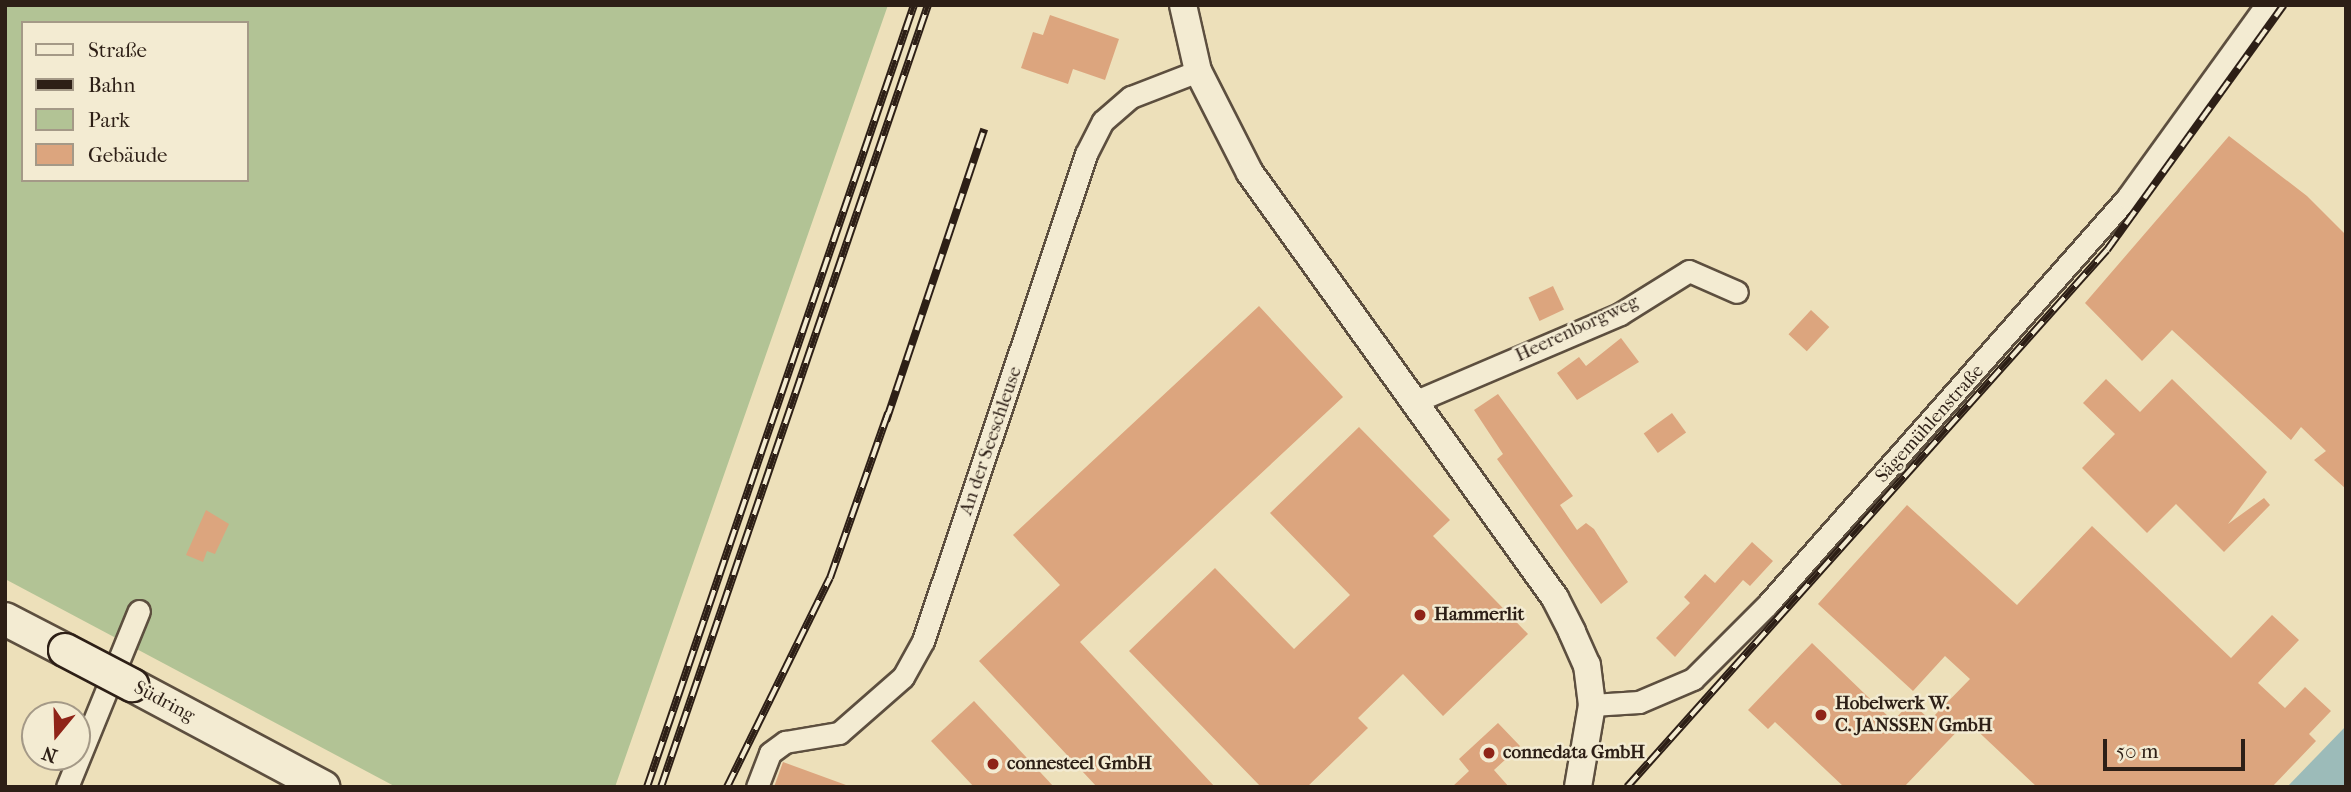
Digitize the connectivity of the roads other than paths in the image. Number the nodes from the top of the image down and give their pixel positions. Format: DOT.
graph roads {
  1 [pos="1183,5"];
  2 [pos="2266,5"];
  3 [pos="1198,71"];
  4 [pos="1737,292"];
  5 [pos="1415,402"];
  6 [pos="139,611"];
  7 [pos="5,619"];
  8 [pos="1592,705"];
  9 [pos="68,787"];
  10 [pos="323,787"];
  11 [pos="757,787"];
  12 [pos="1578,787"];
  1 -- 3 [label="street"];
  2 -- 8 [label="street, Sägemühlenstraße"];
  3 -- 5 [label="street"];
  3 -- 11 [label="street, An der Seeschleuse"];
  4 -- 5 [label="street, Heerenborgweg"];
  5 -- 8 [label="street"];
  6 -- 9 [label="street"];
  7 -- 10 [label="main road, Südring, bridge"];
  8 -- 12 [label="street"];
}
